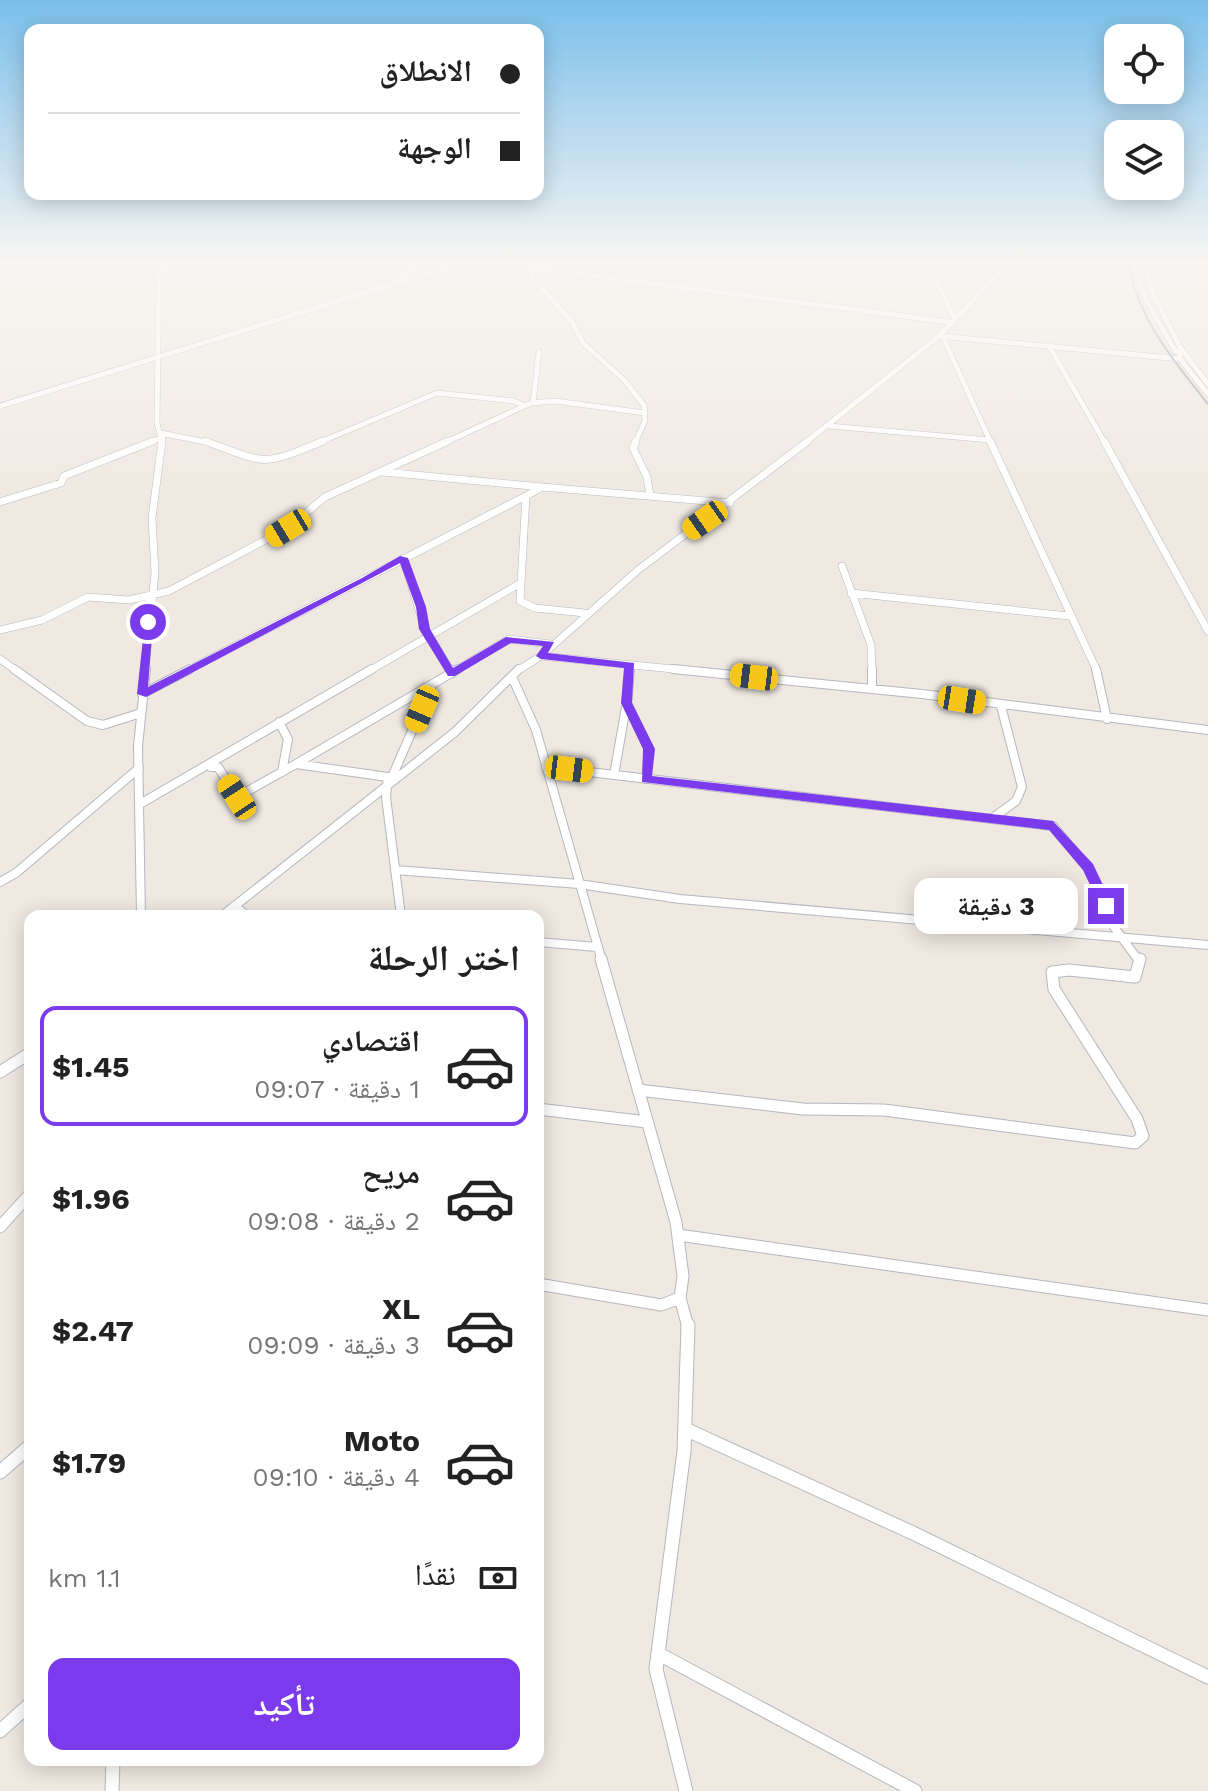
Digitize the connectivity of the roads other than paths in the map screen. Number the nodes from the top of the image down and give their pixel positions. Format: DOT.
graph roads {
  1 [pos="157,345"];
  2 [pos="194,345"];
  3 [pos="585,345"];
  4 [pos="930,345"];
  5 [pos="945,345"];
  6 [pos="1034,345"];
  7 [pos="1174,345"];
  8 [pos="1175,345"];
  9 [pos="1049,346"];
  10 [pos="539,352"];
  11 [pos="1180,354"];
  12 [pos="157,356"];
  13 [pos="1208,384"];
  14 [pos="1208,394"];
  15 [pos="533,403"];
  16 [pos="0,406"];
  17 [pos="525,406"];
  18 [pos="645,413"];
  19 [pos="829,426"];
  20 [pos="162,435"];
  21 [pos="990,440"];
  22 [pos="380,471"];
  23 [pos="542,487"];
  24 [pos="526,496"];
  25 [pos="650,496"];
  26 [pos="0,502"];
  27 [pos="730,503"];
  28 [pos="403,558"];
  29 [pos="842,566"];
  30 [pos="519,584"];
  31 [pos="851,593"];
  32 [pos="150,598"];
  33 [pos="585,613"];
  34 [pos="1069,616"];
  35 [pos="0,630"];
  36 [pos="1208,631"];
  37 [pos="428,634"];
  38 [pos="550,644"];
  39 [pos="541,656"];
  40 [pos="0,659"];
  41 [pos="630,665"];
  42 [pos="452,673"];
  43 [pos="512,677"];
  44 [pos="432,685"];
  45 [pos="872,689"];
  46 [pos="142,694"];
  47 [pos="627,703"];
  48 [pos="1001,706"];
  49 [pos="141,713"];
  50 [pos="1107,719"];
  51 [pos="279,722"];
  52 [pos="1208,730"];
  53 [pos="296,764"];
  54 [pos="209,767"];
  55 [pos="546,767"];
  56 [pos="139,768"];
  57 [pos="282,772"];
  58 [pos="614,775"];
  59 [pos="646,779"];
  60 [pos="390,780"];
  61 [pos="140,804"];
  62 [pos="994,817"];
  63 [pos="395,870"];
  64 [pos="0,882"];
  65 [pos="579,884"];
  66 [pos="234,906"];
  67 [pos="141,910"];
  68 [pos="229,910"];
  69 [pos="240,910"];
  70 [pos="400,910"];
  71 [pos="1121,937"];
  72 [pos="544,943"];
  73 [pos="1208,945"];
  74 [pos="597,947"];
  75 [pos="24,1057"];
  76 [pos="0,1072"];
  77 [pos="638,1090"];
  78 [pos="544,1110"];
  79 [pos="647,1122"];
  80 [pos="24,1201"];
  81 [pos="0,1227"];
  82 [pos="678,1235"];
  83 [pos="544,1285"];
  84 [pos="680,1298"];
  85 [pos="1208,1310"];
  86 [pos="685,1429"];
  87 [pos="24,1451"];
  88 [pos="0,1472"];
  89 [pos="659,1654"];
  90 [pos="1208,1677"];
  91 [pos="24,1709"];
  92 [pos="0,1731"];
  93 [pos="113,1766"];
  94 [pos="112,1791"];
  95 [pos="686,1791"];
  96 [pos="915,1791"];
  1 -- 12 [label="street"];
  2 -- 12 [label="street"];
  3 -- 18 [label="street"];
  4 -- 19 [label="street"];
  5 -- 21 [label="street"];
  6 -- 9 [label="street"];
  7 -- 11 [label="street"];
  8 -- 11 [label="street"];
  9 -- 11 [label="street"];
  9 -- 36 [label="street"];
  10 -- 15 [label="street"];
  11 -- 13 [label="street"];
  11 -- 14 [label="street"];
  12 -- 16 [label="street"];
  12 -- 20 [label="street"];
  15 -- 17 [label="street"];
  15 -- 18 [label="street"];
  17 -- 20 [label="street"];
  17 -- 22 [label="street"];
  18 -- 25 [label="street"];
  19 -- 21 [label="street"];
  19 -- 27 [label="street"];
  20 -- 26 [label="street"];
  20 -- 32 [label="street"];
  21 -- 34 [label="street"];
  22 -- 23 [label="street"];
  22 -- 32 [label="street"];
  23 -- 24 [label="street"];
  23 -- 25 [label="street"];
  24 -- 28 [label="street"];
  24 -- 30 [label="street"];
  25 -- 27 [label="street"];
  27 -- 33 [label="street"];
  28 -- 37 [label="street"];
  28 -- 46 [label="street"];
  29 -- 31 [label="street"];
  30 -- 33 [label="street"];
  30 -- 37 [label="street"];
  31 -- 34 [label="street"];
  31 -- 45 [label="street"];
  32 -- 35 [label="street"];
  32 -- 46 [label="street"];
  33 -- 38 [label="street"];
  34 -- 50 [label="street"];
  37 -- 42 [label="street"];
  37 -- 51 [label="street"];
  38 -- 39 [label="street"];
  38 -- 42 [label="street"];
  39 -- 41 [label="street"];
  39 -- 43 [label="street"];
  40 -- 49 [label="street"];
  41 -- 45 [label="street"];
  41 -- 47 [label="street"];
  42 -- 44 [label="street"];
  43 -- 55 [label="street"];
  43 -- 60 [label="street"];
  44 -- 53 [label="street"];
  44 -- 60 [label="street"];
  45 -- 48 [label="street"];
  46 -- 49 [label="street"];
  47 -- 58 [label="street"];
  47 -- 59 [label="street"];
  48 -- 50 [label="street"];
  48 -- 62 [label="street"];
  49 -- 56 [label="street"];
  50 -- 52 [label="street"];
  51 -- 54 [label="street"];
  51 -- 57 [label="street"];
  53 -- 57 [label="street"];
  53 -- 60 [label="street"];
  54 -- 57 [label="street"];
  54 -- 61 [label="street"];
  55 -- 58 [label="street"];
  55 -- 65 [label="street"];
  56 -- 61 [label="street"];
  56 -- 64 [label="street"];
  58 -- 59 [label="street"];
  59 -- 62 [label="street"];
  60 -- 63 [label="street"];
  60 -- 66 [label="street"];
  61 -- 67 [label="street"];
  62 -- 71 [label="street"];
  63 -- 65 [label="street"];
  63 -- 70 [label="street"];
  65 -- 71 [label="street"];
  65 -- 74 [label="street"];
  66 -- 68 [label="street"];
  66 -- 69 [label="street"];
  71 -- 73 [label="street"];
  71 -- 77 [label="street"];
  72 -- 74 [label="street"];
  74 -- 77 [label="street"];
  75 -- 76 [label="street"];
  77 -- 79 [label="street"];
  78 -- 79 [label="street"];
  79 -- 82 [label="street"];
  80 -- 81 [label="street"];
  82 -- 84 [label="street"];
  82 -- 85 [label="street"];
  83 -- 84 [label="street"];
  84 -- 86 [label="street"];
  86 -- 89 [label="street"];
  86 -- 90 [label="street"];
  87 -- 88 [label="street"];
  89 -- 95 [label="street"];
  89 -- 96 [label="street"];
  91 -- 92 [label="street"];
  93 -- 94 [label="street"];
}
